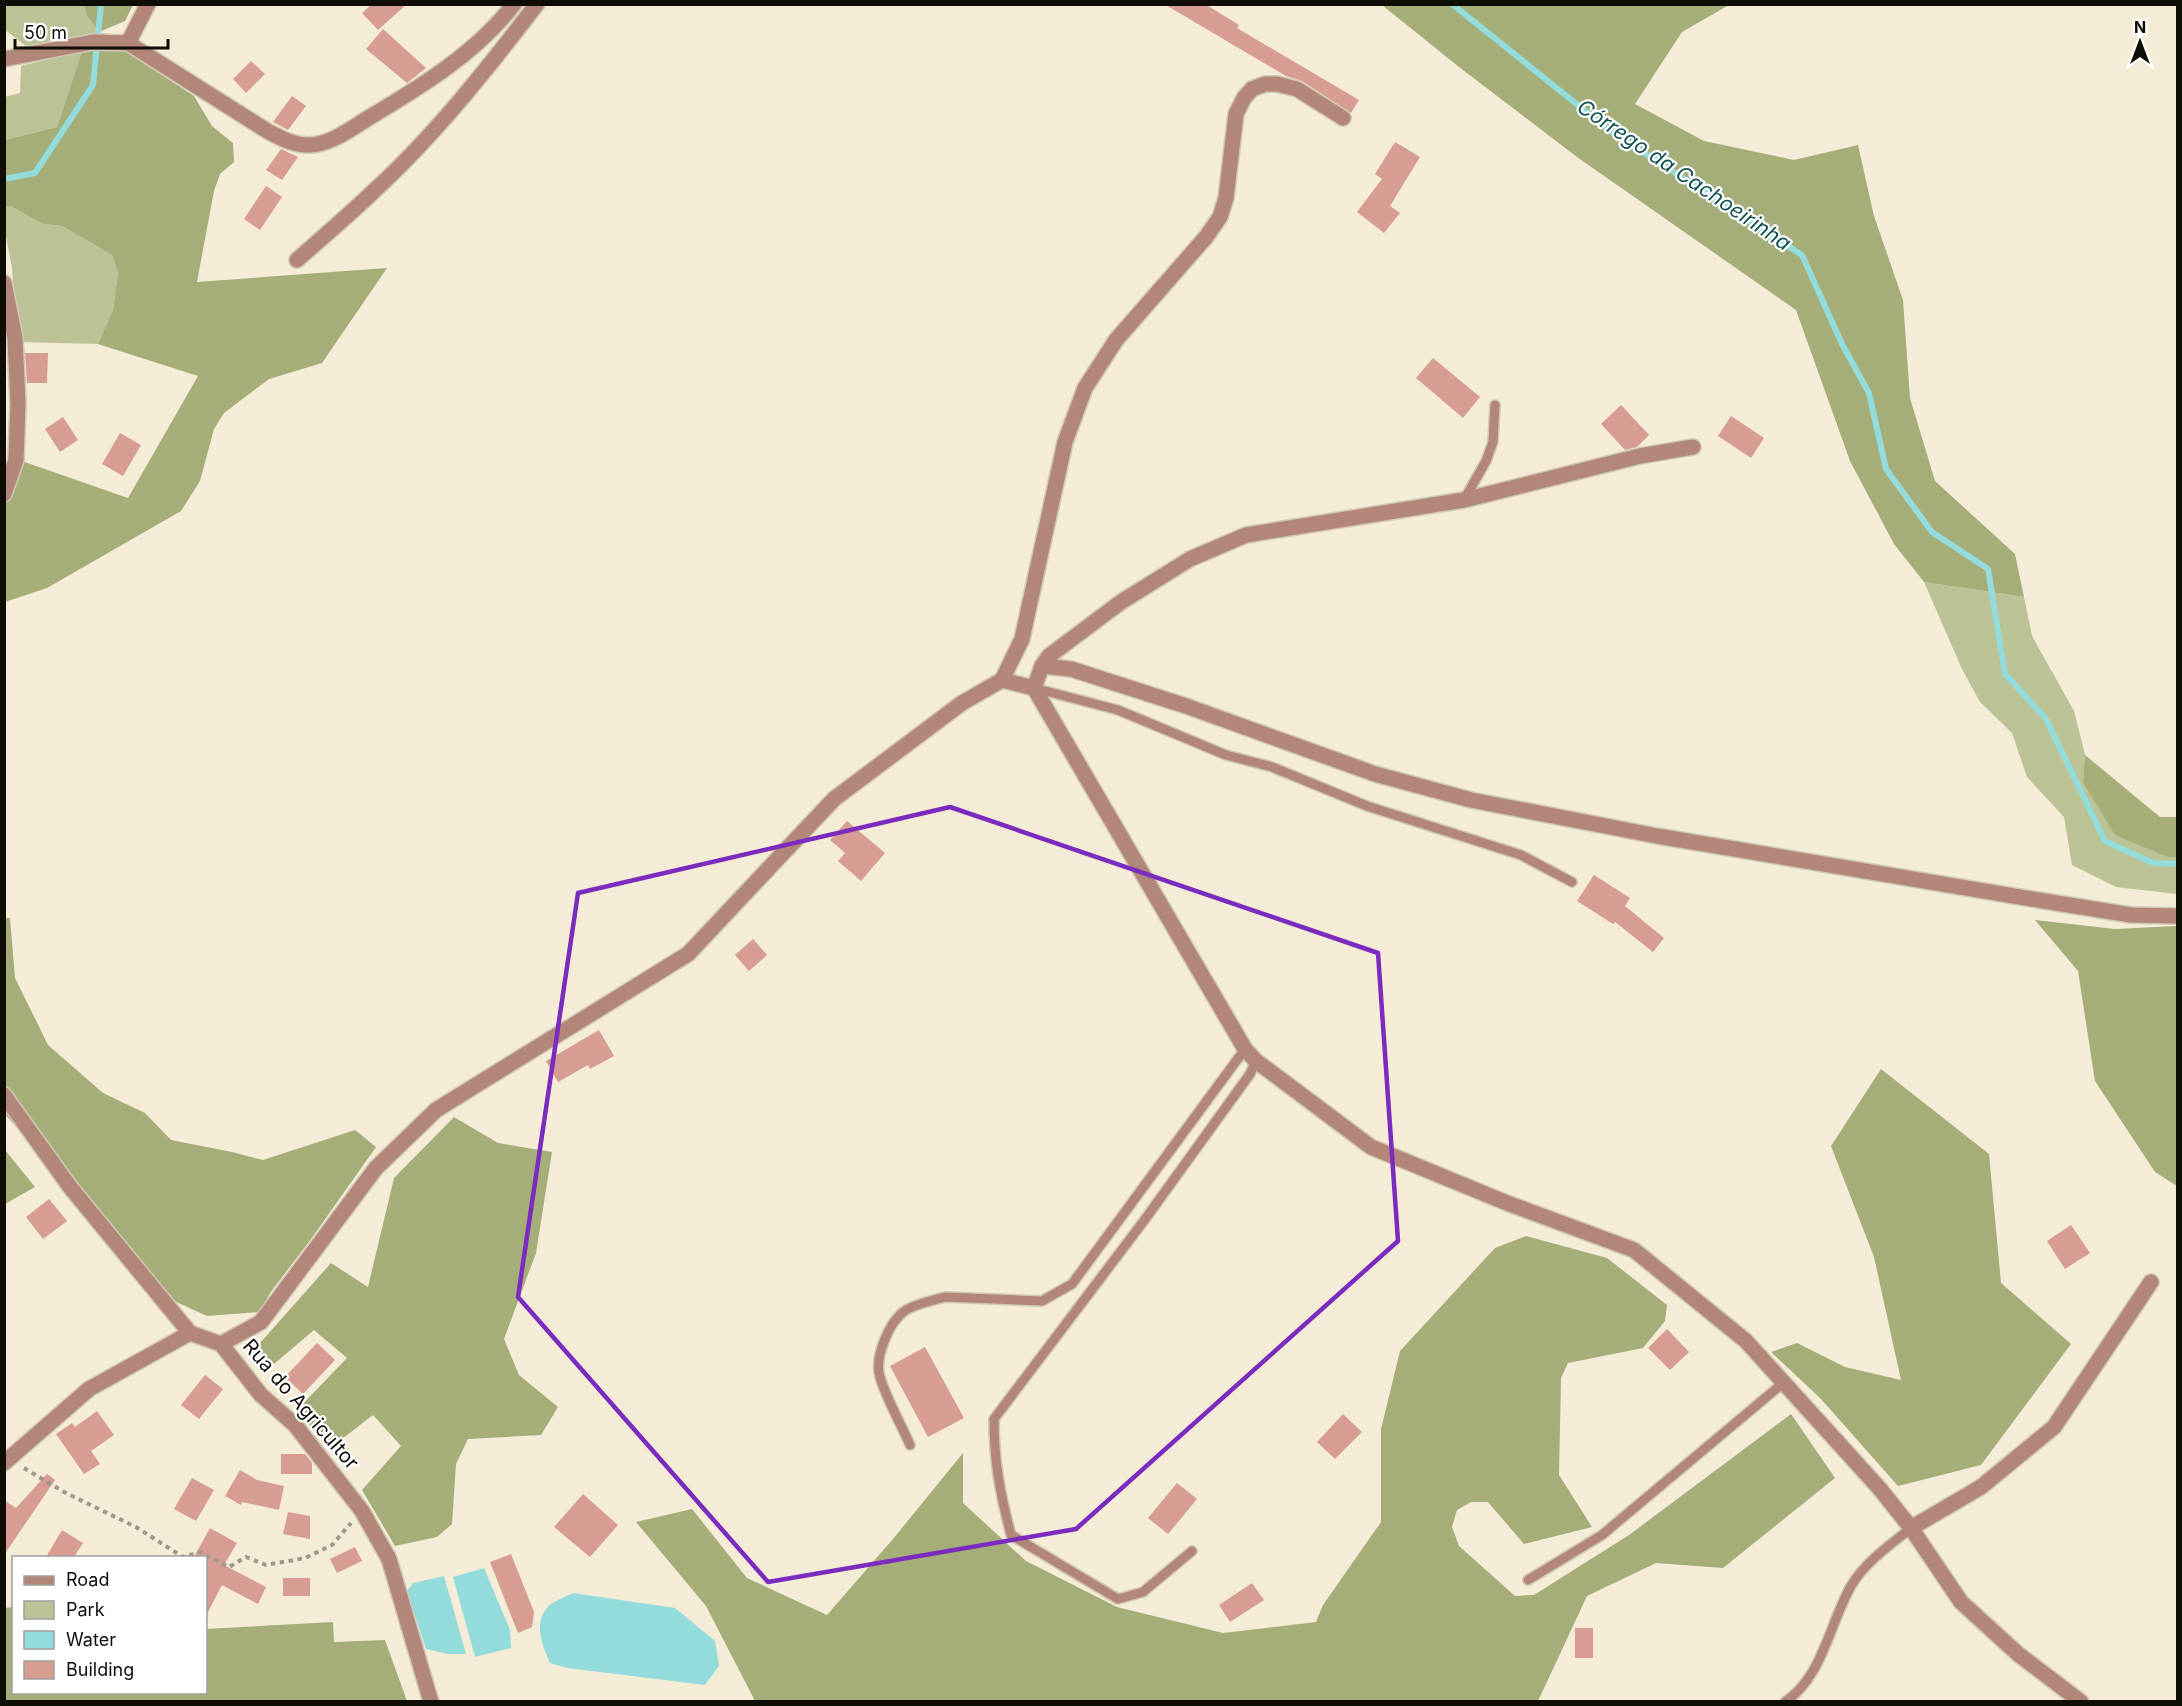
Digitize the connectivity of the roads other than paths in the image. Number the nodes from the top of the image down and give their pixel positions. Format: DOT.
graph roads {
  1 [pos="148,4"];
  2 [pos="514,4"];
  3 [pos="537,4"];
  4 [pos="121,43"];
  5 [pos="4,59"];
  6 [pos="1343,118"];
  7 [pos="297,260"];
  8 [pos="4,283"];
  9 [pos="1495,405"];
  10 [pos="1693,447"];
  11 [pos="4,494"];
  12 [pos="1464,501"];
  13 [pos="1042,666"];
  14 [pos="1002,680"];
  15 [pos="1034,688"];
  16 [pos="1572,882"];
  17 [pos="2178,916"];
  18 [pos="1245,1049"];
  19 [pos="1256,1061"];
  20 [pos="4,1095"];
  21 [pos="2151,1282"];
  22 [pos="190,1333"];
  23 [pos="221,1344"];
  24 [pos="1784,1383"];
  25 [pos="910,1445"];
  26 [pos="7,1461"];
  27 [pos="1911,1528"];
  28 [pos="1192,1551"];
  29 [pos="1528,1580"];
  30 [pos="431,1701"];
  31 [pos="1785,1701"];
  32 [pos="2081,1701"];
  1 -- 4 [label="street"];
  2 -- 4 [label="street"];
  3 -- 7 [label="street"];
  4 -- 5 [label="street"];
  6 -- 14 [label="street"];
  8 -- 11 [label="street"];
  9 -- 12 [label="lane"];
  10 -- 12 [label="street"];
  12 -- 13 [label="street"];
  13 -- 15 [label="street"];
  13 -- 17 [label="street"];
  14 -- 15 [label="street"];
  14 -- 23 [label="street"];
  15 -- 16 [label="lane"];
  15 -- 18 [label="street"];
  18 -- 19 [label="street"];
  18 -- 25 [label="lane"];
  19 -- 24 [label="street"];
  19 -- 28 [label="lane"];
  20 -- 22 [label="street"];
  21 -- 27 [label="street"];
  22 -- 23 [label="street, Rua do Agricultor"];
  22 -- 26 [label="street"];
  23 -- 30 [label="street, Rua do Agricultor"];
  24 -- 27 [label="street"];
  24 -- 29 [label="lane"];
  27 -- 31 [label="lane"];
  27 -- 32 [label="street"];
}
